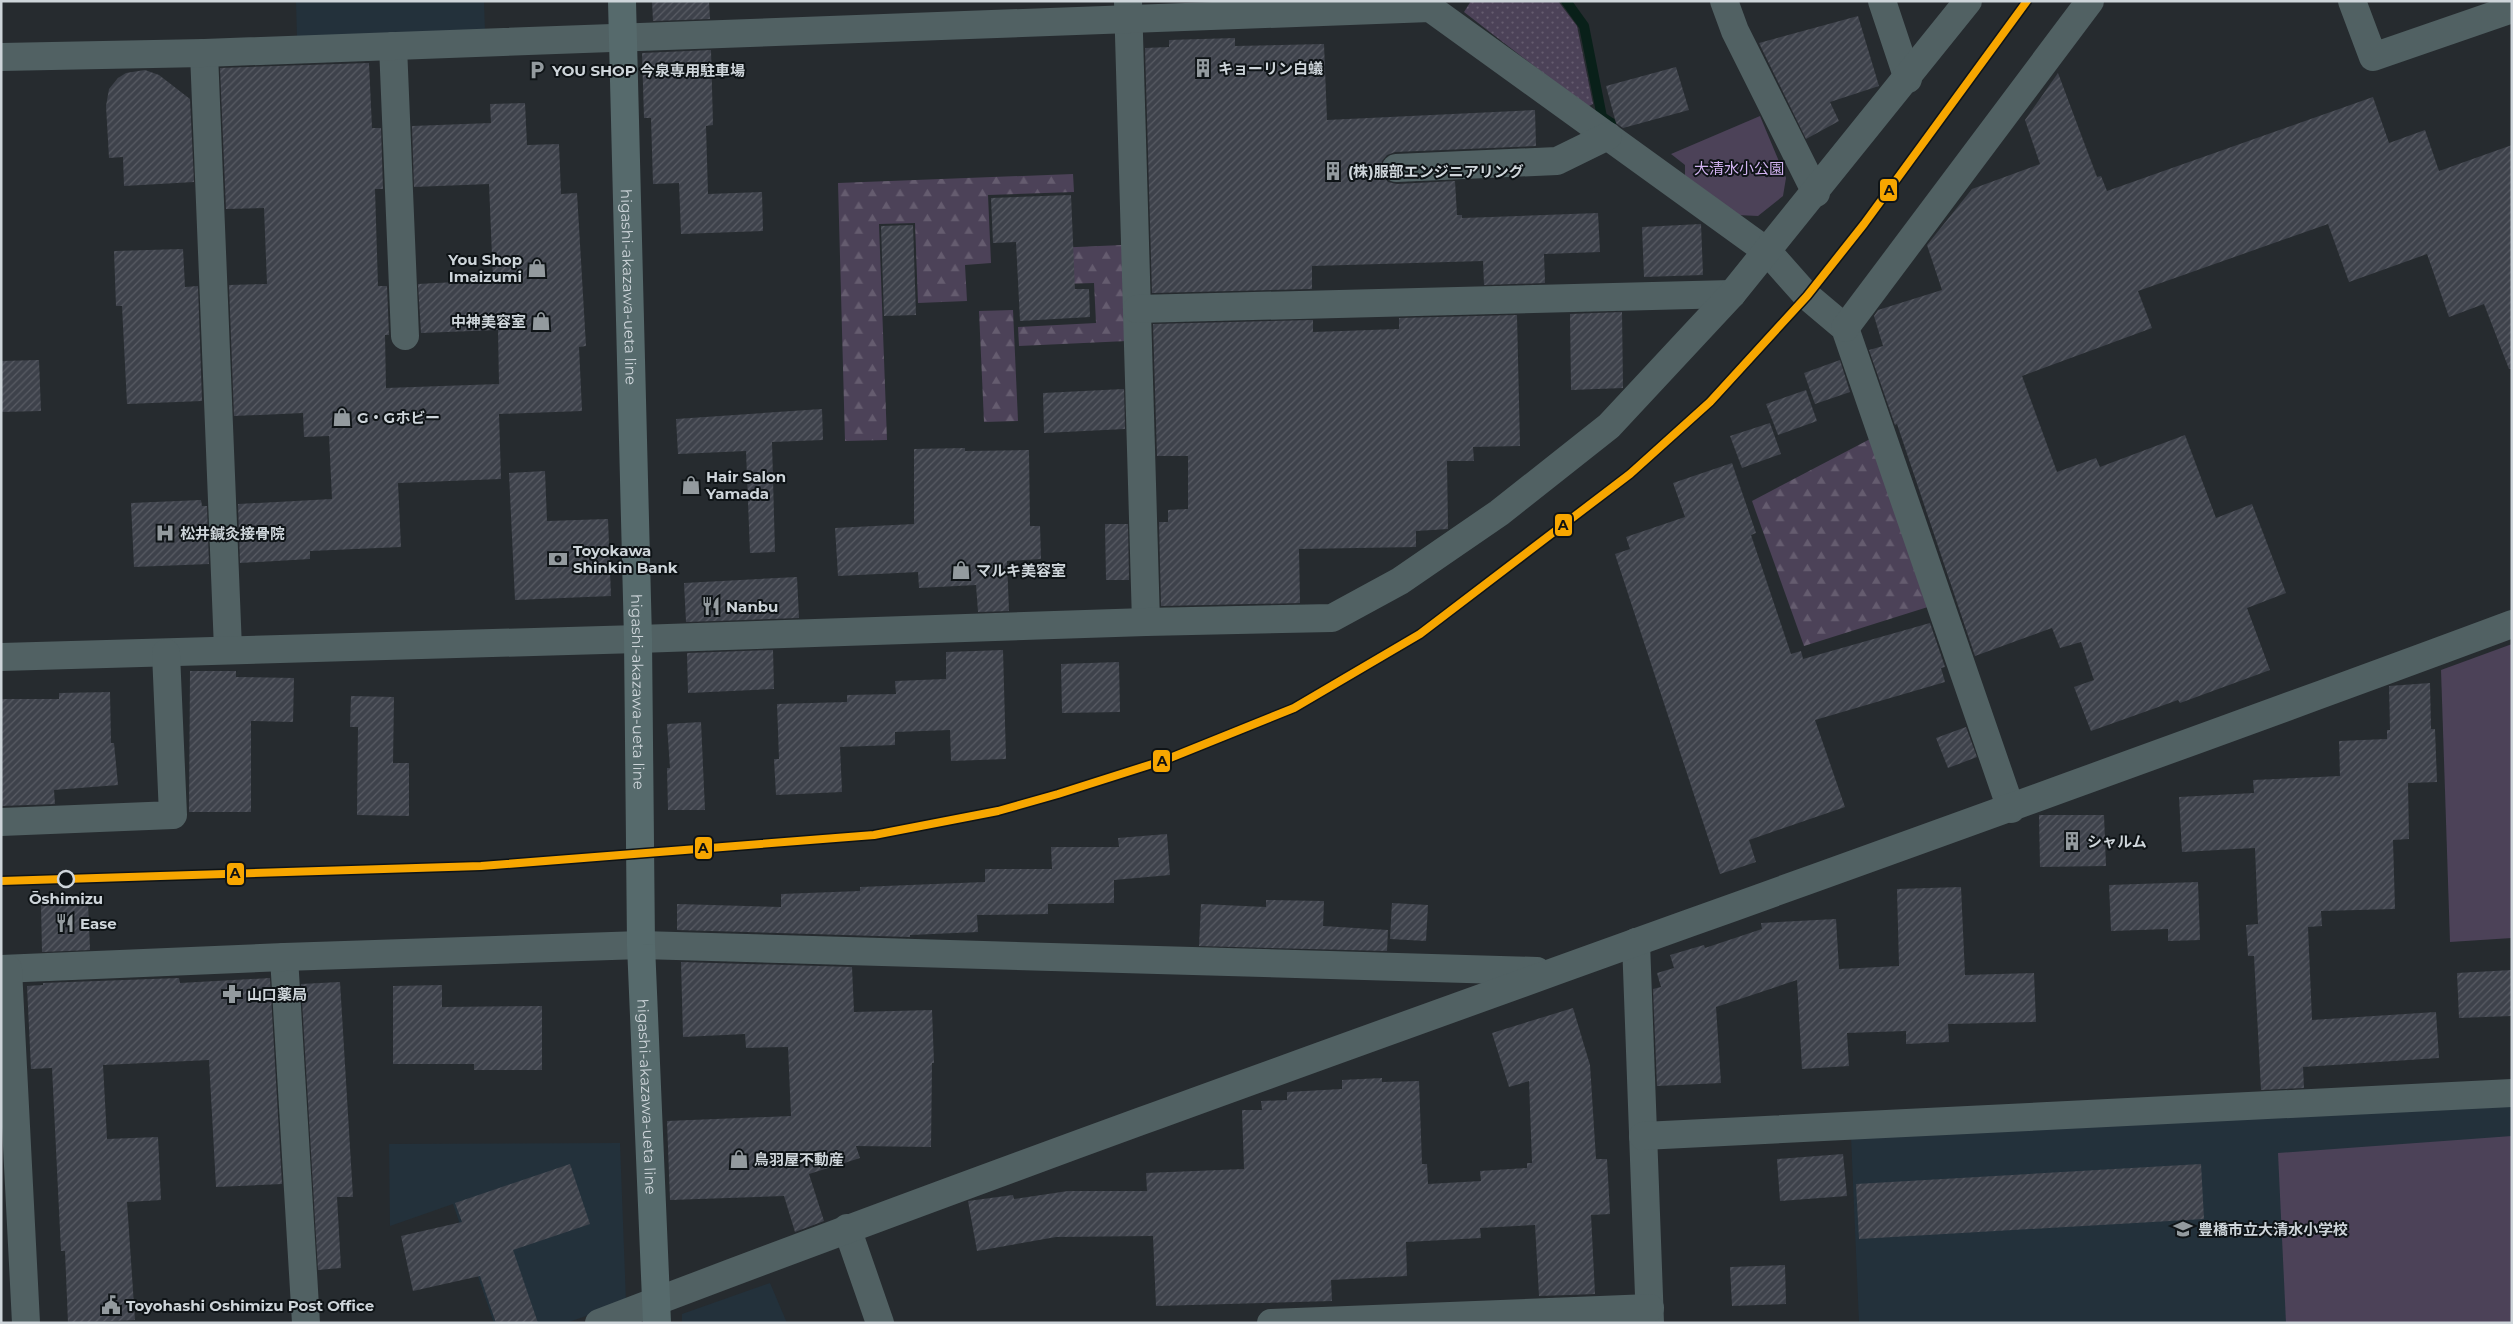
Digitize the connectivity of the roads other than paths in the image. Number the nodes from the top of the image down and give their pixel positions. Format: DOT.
graph roads {
  1 [pos="622,1"];
  2 [pos="1724,1"];
  3 [pos="1882,1"];
  4 [pos="1968,1"];
  5 [pos="2090,1"];
  6 [pos="2352,1"];
  7 [pos="2512,9"];
  8 [pos="1128,10"];
  9 [pos="624,37"];
  10 [pos="393,46"];
  11 [pos="204,53"];
  12 [pos="1,57"];
  13 [pos="1908,79"];
  14 [pos="1608,136"];
  15 [pos="1396,168"];
  16 [pos="1816,193"];
  17 [pos="1768,252"];
  18 [pos="1732,294"];
  19 [pos="1137,309"];
  20 [pos="1845,328"];
  21 [pos="405,336"];
  22 [pos="1146,622"];
  23 [pos="2512,624"];
  24 [pos="638,639"];
  25 [pos="228,649"];
  26 [pos="166,653"];
  27 [pos="1,657"];
  28 [pos="2011,809"];
  29 [pos="1,822"];
  30 [pos="1636,942"];
  31 [pos="641,945"];
  32 [pos="284,957"];
  33 [pos="4,969"];
  34 [pos="1551,971"];
  35 [pos="2512,1092"];
  36 [pos="1643,1136"];
  37 [pos="847,1228"];
  38 [pos="657,1312"];
  39 [pos="1650,1316"];
  40 [pos="26,1323"];
  41 [pos="306,1323"];
  42 [pos="599,1323"];
  43 [pos="880,1323"];
  44 [pos="1271,1323"];
  1 -- 9 [label="main road, higashi-akazawa-ueta line"];
  2 -- 16 [label="street"];
  3 -- 13 [label="street"];
  4 -- 13 [label="street"];
  5 -- 20 [label="street"];
  6 -- 7 [label="street"];
  8 -- 9 [label="street"];
  8 -- 14 [label="street"];
  8 -- 19 [label="street"];
  9 -- 10 [label="street"];
  9 -- 24 [label="main road, higashi-akazawa-ueta line"];
  10 -- 11 [label="street"];
  10 -- 21 [label="street"];
  11 -- 12 [label="street"];
  11 -- 25 [label="street"];
  13 -- 16 [label="street"];
  14 -- 15 [label="street"];
  14 -- 17 [label="street"];
  16 -- 17 [label="street"];
  17 -- 18 [label="street"];
  17 -- 20 [label="street"];
  18 -- 19 [label="street"];
  18 -- 22 [label="street"];
  19 -- 22 [label="street"];
  20 -- 28 [label="street"];
  22 -- 24 [label="street"];
  23 -- 28 [label="street"];
  24 -- 25 [label="street"];
  24 -- 31 [label="main road, higashi-akazawa-ueta line"];
  25 -- 26 [label="street"];
  26 -- 27 [label="street"];
  26 -- 29 [label="street"];
  28 -- 30 [label="street"];
  30 -- 34 [label="street"];
  30 -- 36 [label="street"];
  31 -- 32 [label="street"];
  31 -- 34 [label="street"];
  31 -- 38 [label="main road, higashi-akazawa-ueta line"];
  32 -- 33 [label="street"];
  32 -- 41 [label="street"];
  33 -- 40 [label="street"];
  34 -- 37 [label="street"];
  35 -- 36 [label="street"];
  36 -- 39 [label="street"];
  37 -- 38 [label="street"];
  37 -- 43 [label="street"];
  38 -- 42 [label="street"];
  39 -- 44 [label="street"];
}
